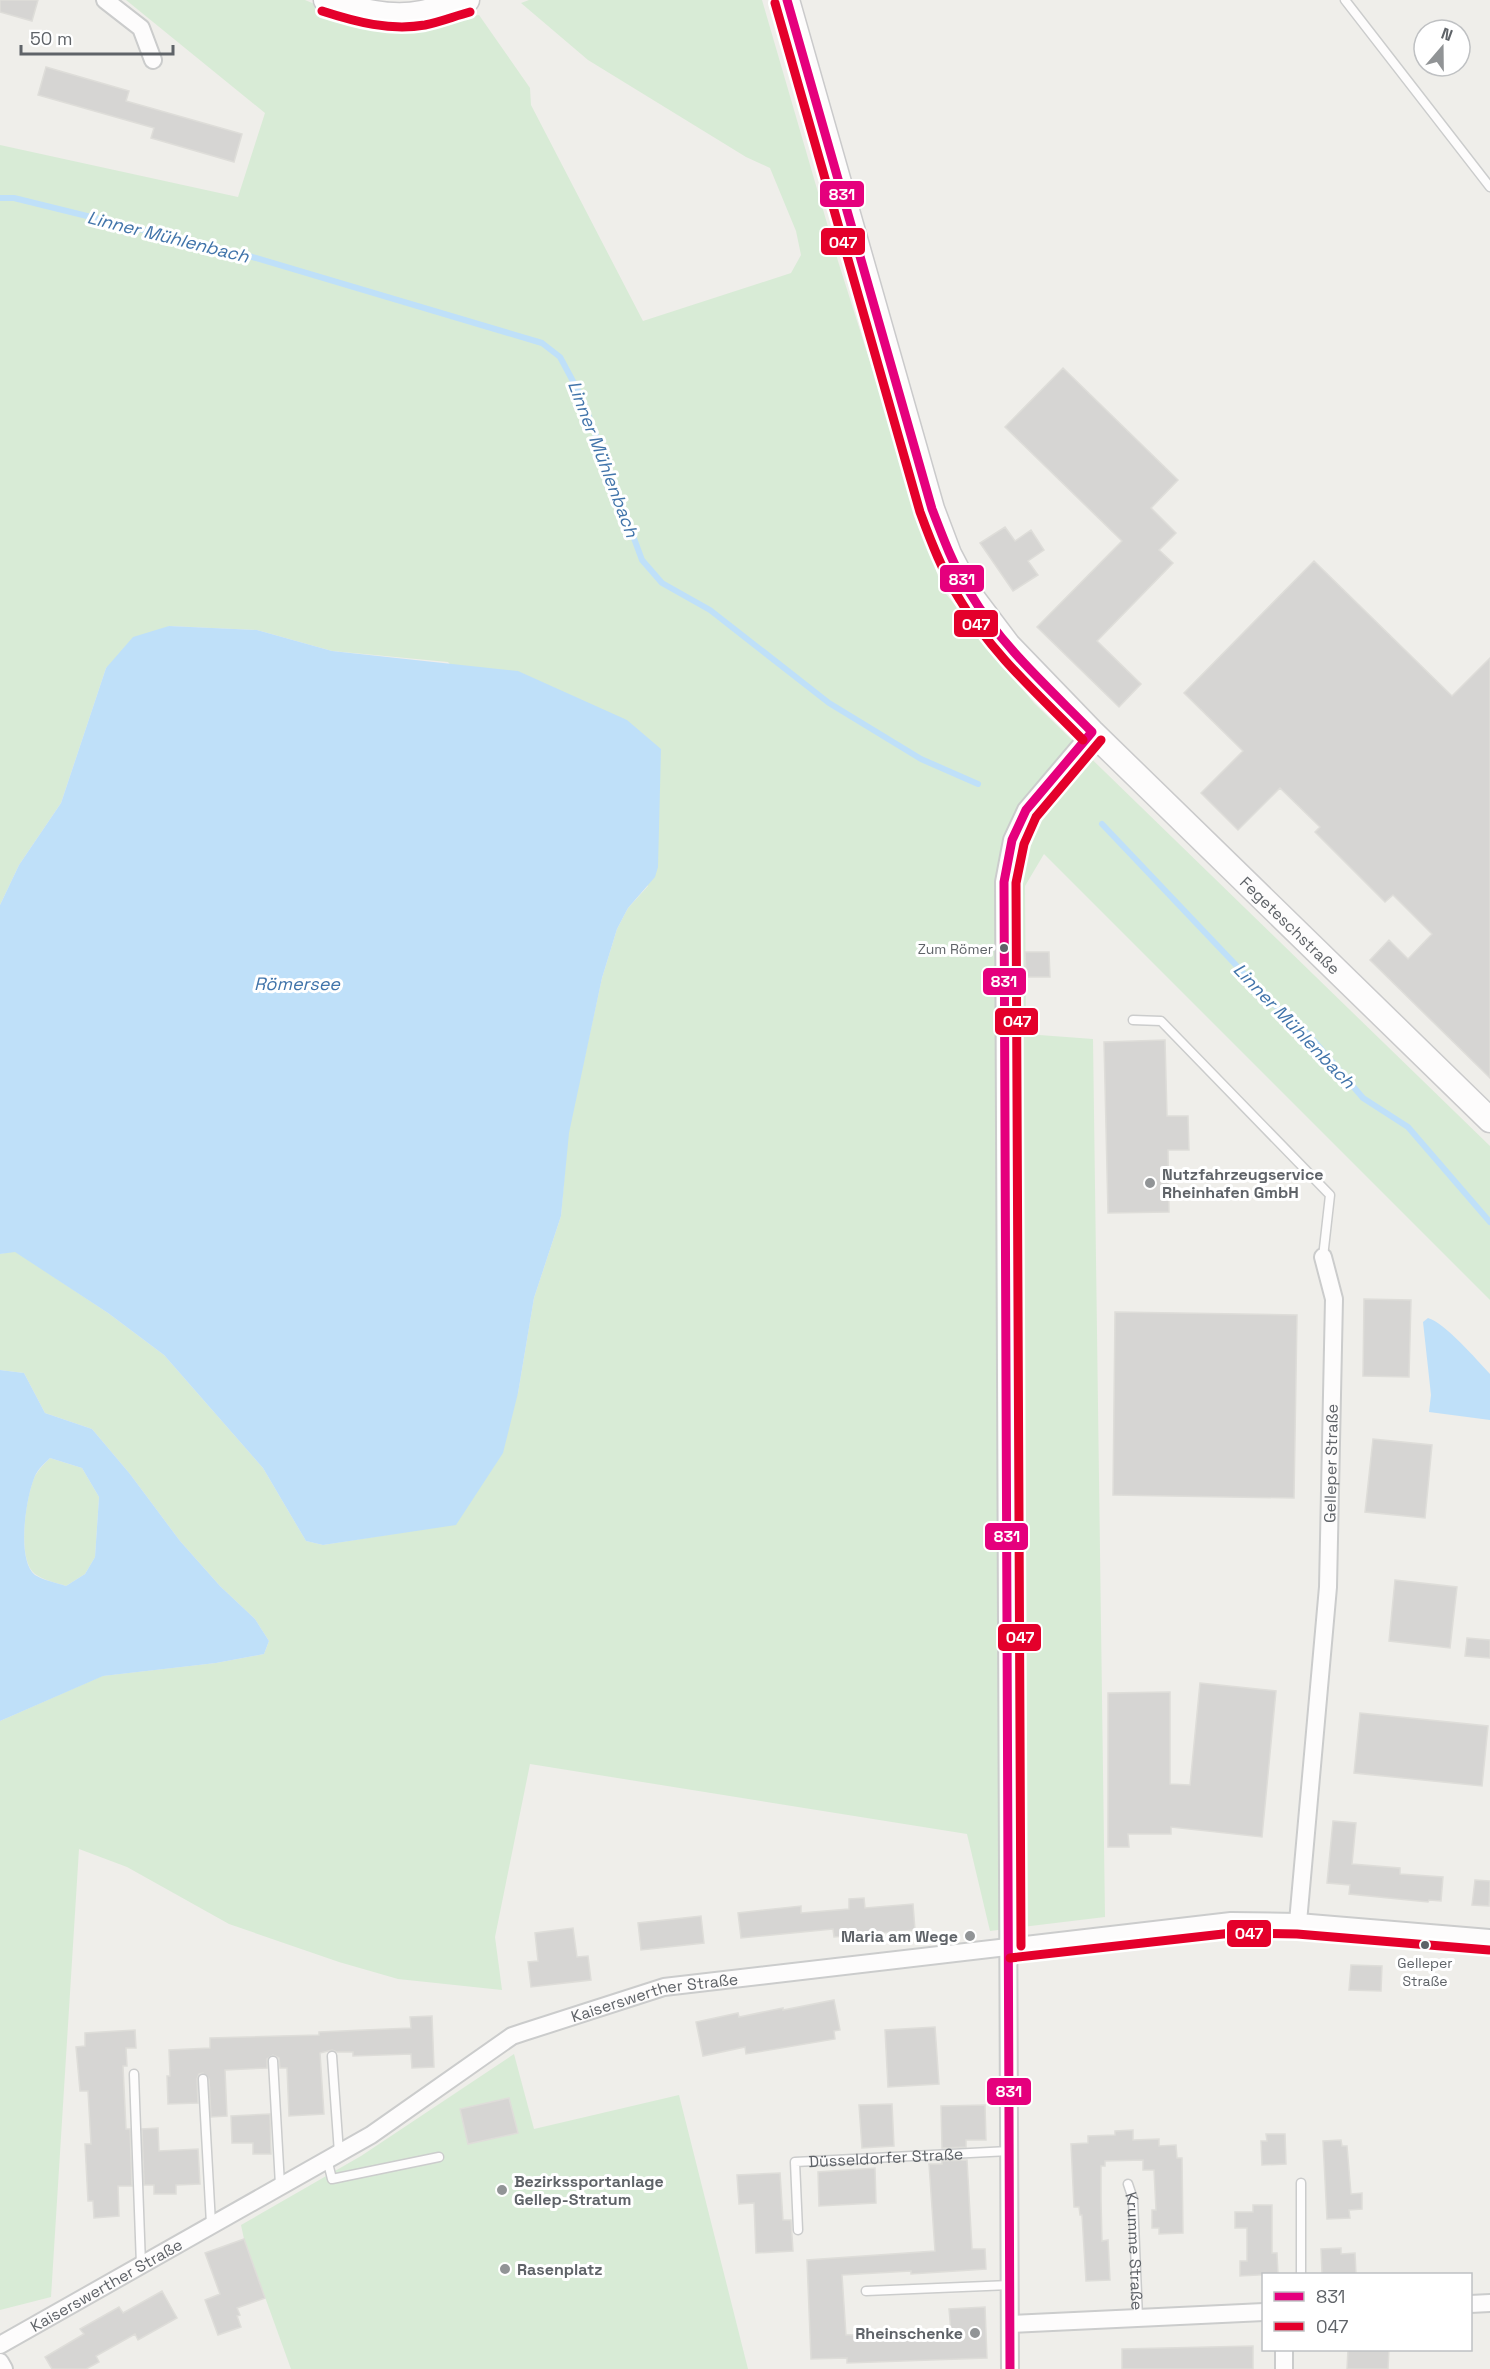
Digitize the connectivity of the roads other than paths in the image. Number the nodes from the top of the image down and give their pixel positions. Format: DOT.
graph roads {
  1 [pos="105,0"];
  2 [pos="326,0"];
  3 [pos="467,0"];
  4 [pos="787,0"];
  5 [pos="1345,0"];
  6 [pos="153,60"];
  7 [pos="1490,187"];
  8 [pos="1092,732"];
  9 [pos="1133,1020"];
  10 [pos="1490,1120"];
  11 [pos="1323,1257"];
  12 [pos="1298,1922"];
  13 [pos="1490,1938"];
  14 [pos="1009,1946"];
  15 [pos="332,2056"];
  16 [pos="273,2061"];
  17 [pos="134,2074"];
  18 [pos="203,2079"];
  19 [pos="1009,2151"];
  20 [pos="333,2156"];
  21 [pos="439,2157"];
  22 [pos="1301,2183"];
  23 [pos="1128,2184"];
  24 [pos="280,2185"];
  25 [pos="211,2224"];
  26 [pos="798,2230"];
  27 [pos="141,2265"];
  28 [pos="1301,2273"];
  29 [pos="1010,2285"];
  30 [pos="866,2291"];
  31 [pos="1490,2303"];
  32 [pos="1472,2304"];
  33 [pos="1262,2312"];
  34 [pos="1138,2318"];
  35 [pos="1010,2324"];
  36 [pos="0,2345"];
  37 [pos="1284,2351"];
  38 [pos="0,2362"];
  39 [pos="4,2369"];
  40 [pos="1010,2369"];
  41 [pos="1284,2369"];
  1 -- 6 [label="street"];
  2 -- 3 [label="main road"];
  4 -- 8 [label="main road"];
  5 -- 7 [label="lane"];
  8 -- 10 [label="main road, Fegeteschstraße"];
  8 -- 14 [label="street"];
  9 -- 11 [label="lane"];
  11 -- 12 [label="street, Gelleper Straße"];
  12 -- 13 [label="street"];
  12 -- 14 [label="street"];
  14 -- 19 [label="street"];
  14 -- 20 [label="street, Kaiserswerther Straße"];
  15 -- 20 [label="lane"];
  16 -- 24 [label="lane"];
  17 -- 27 [label="lane"];
  18 -- 25 [label="lane"];
  19 -- 26 [label="lane, Düsseldorfer Straße"];
  19 -- 29 [label="street"];
  20 -- 21 [label="lane"];
  20 -- 24 [label="street, Kaiserswerther Straße"];
  22 -- 28 [label="lane"];
  23 -- 34 [label="lane, Krumme Straße"];
  24 -- 25 [label="street, Kaiserswerther Straße"];
  25 -- 27 [label="street, Kaiserswerther Straße"];
  27 -- 36 [label="street, Kaiserswerther Straße"];
  29 -- 30 [label="lane"];
  29 -- 35 [label="street"];
  31 -- 32 [label="street"];
  33 -- 34 [label="street, Krumme Straße"];
  34 -- 35 [label="street, Krumme Straße"];
  35 -- 40 [label="street"];
  37 -- 41 [label="street"];
  38 -- 39 [label="street"];
}
